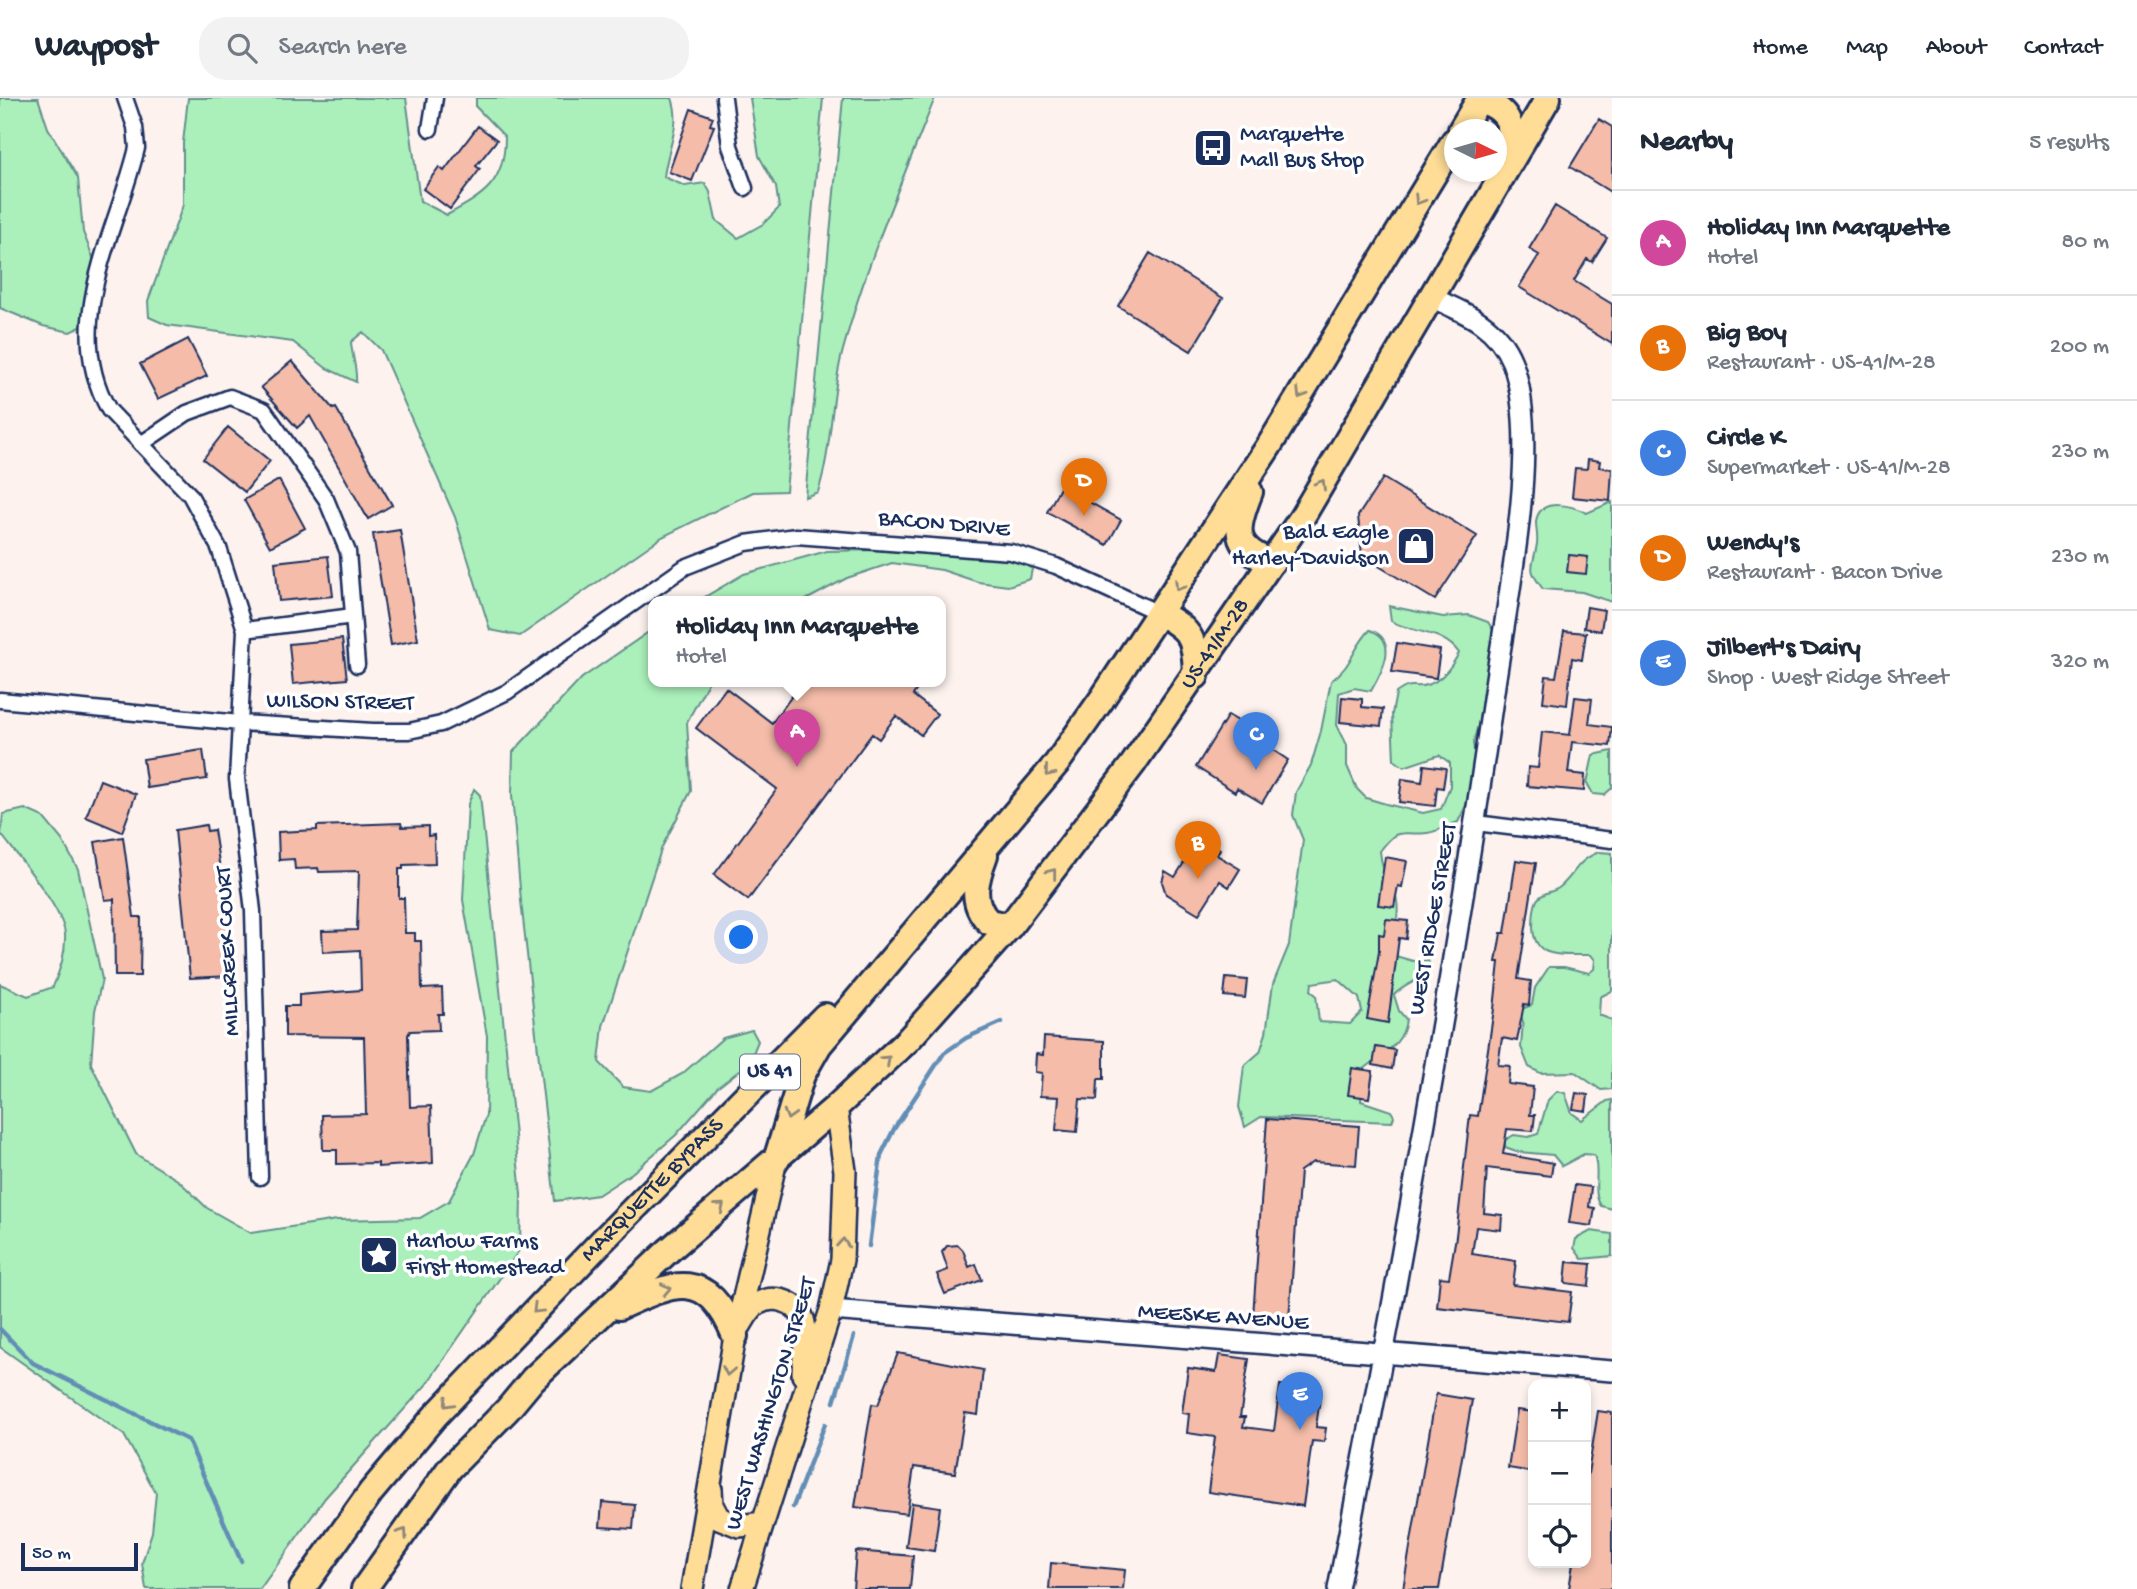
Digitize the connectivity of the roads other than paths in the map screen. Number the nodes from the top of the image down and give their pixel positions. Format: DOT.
graph roads {
  1 [pos="125,98"];
  2 [pos="435,98"];
  3 [pos="724,98"];
  4 [pos="1548,98"];
  5 [pos="1479,99"];
  6 [pos="1467,119"];
  7 [pos="430,129"];
  8 [pos="1507,151"];
  9 [pos="1444,157"];
  10 [pos="1490,182"];
  11 [pos="745,188"];
  12 [pos="1446,270"];
  13 [pos="1430,297"];
  14 [pos="141,444"];
  15 [pos="1269,446"];
  16 [pos="796,537"];
  17 [pos="1272,562"];
  18 [pos="1161,614"];
  19 [pos="353,616"];
  20 [pos="245,630"];
  21 [pos="357,665"];
  22 [pos="1196,676"];
  23 [pos="0,700"];
  24 [pos="240,723"];
  25 [pos="1476,823"];
  26 [pos="1612,840"];
  27 [pos="990,841"];
  28 [pos="939,901"];
  29 [pos="1010,926"];
  30 [pos="836,1107"];
  31 [pos="776,1160"];
  32 [pos="260,1177"];
  33 [pos="831,1310"];
  34 [pos="603,1315"];
  35 [pos="735,1336"];
  36 [pos="1384,1354"];
  37 [pos="1612,1371"];
  38 [pos="801,1405"];
  39 [pos="709,1473"];
  40 [pos="763,1523"];
  41 [pos="302,1589"];
  42 [pos="364,1589"];
  43 [pos="692,1589"];
  44 [pos="742,1589"];
  45 [pos="1338,1589"];
  1 -- 14 [label="street"];
  2 -- 7 [label="street"];
  3 -- 11 [label="street"];
  4 -- 12 [label="highway, US-41/M-28"];
  5 -- 6 [label="highway"];
  5 -- 8 [label="highway"];
  9 -- 15 [label="highway, US 41, one-way"];
  10 -- 12 [label="highway"];
  12 -- 13 [label="highway, US-41/M-28"];
  17 -- 13 [label="highway, US-41/M-28, one-way"];
  13 -- 25 [label="street, WEST RIDGE STREET"];
  14 -- 19 [label="street"];
  14 -- 20 [label="street"];
  15 -- 17 [label="highway"];
  15 -- 18 [label="highway, US 41, one-way"];
  16 -- 18 [label="street, BACON DRIVE"];
  16 -- 24 [label="street, WILSON STREET"];
  17 -- 22 [label="highway, US-41/M-28"];
  18 -- 22 [label="highway"];
  18 -- 27 [label="highway, US 41, one-way"];
  19 -- 20 [label="street"];
  19 -- 21 [label="street"];
  20 -- 24 [label="street, MILLCREEK COURT"];
  29 -- 22 [label="highway, US-41/M-28, one-way"];
  23 -- 24 [label="street, WILSON STREET"];
  24 -- 32 [label="street, MILLCREEK COURT"];
  25 -- 26 [label="street"];
  25 -- 36 [label="street, WEST RIDGE STREET"];
  27 -- 28 [label="highway, US 41"];
  27 -- 29 [label="highway"];
  28 -- 31 [label="highway, one-way"];
  28 -- 41 [label="highway, MARQUETTE BYPASS / US 41, one-way"];
  30 -- 29 [label="highway, US-41/M-28, one-way"];
  30 -- 31 [label="highway"];
  33 -- 30 [label="main road, WEST WASHINGTON STREET, one-way"];
  34 -- 31 [label="highway, one-way"];
  31 -- 35 [label="main road, WEST WASHINGTON STREET"];
  33 -- 36 [label="street, MEESKE AVENUE"];
  33 -- 38 [label="main road, WEST WASHINGTON STREET"];
  34 -- 35 [label="highway, one-way"];
  42 -- 34 [label="highway, one-way"];
  35 -- 38 [label="main road"];
  35 -- 39 [label="main road, WEST WASHINGTON STREET, one-way"];
  36 -- 37 [label="street, MEESKE AVENUE"];
  36 -- 45 [label="street, WEST RIDGE STREET"];
  38 -- 40 [label="main road, WEST WASHINGTON STREET"];
  39 -- 40 [label="main road"];
  39 -- 43 [label="main road, WEST WASHINGTON STREET"];
  40 -- 44 [label="main road, WEST WASHINGTON STREET"];
}
